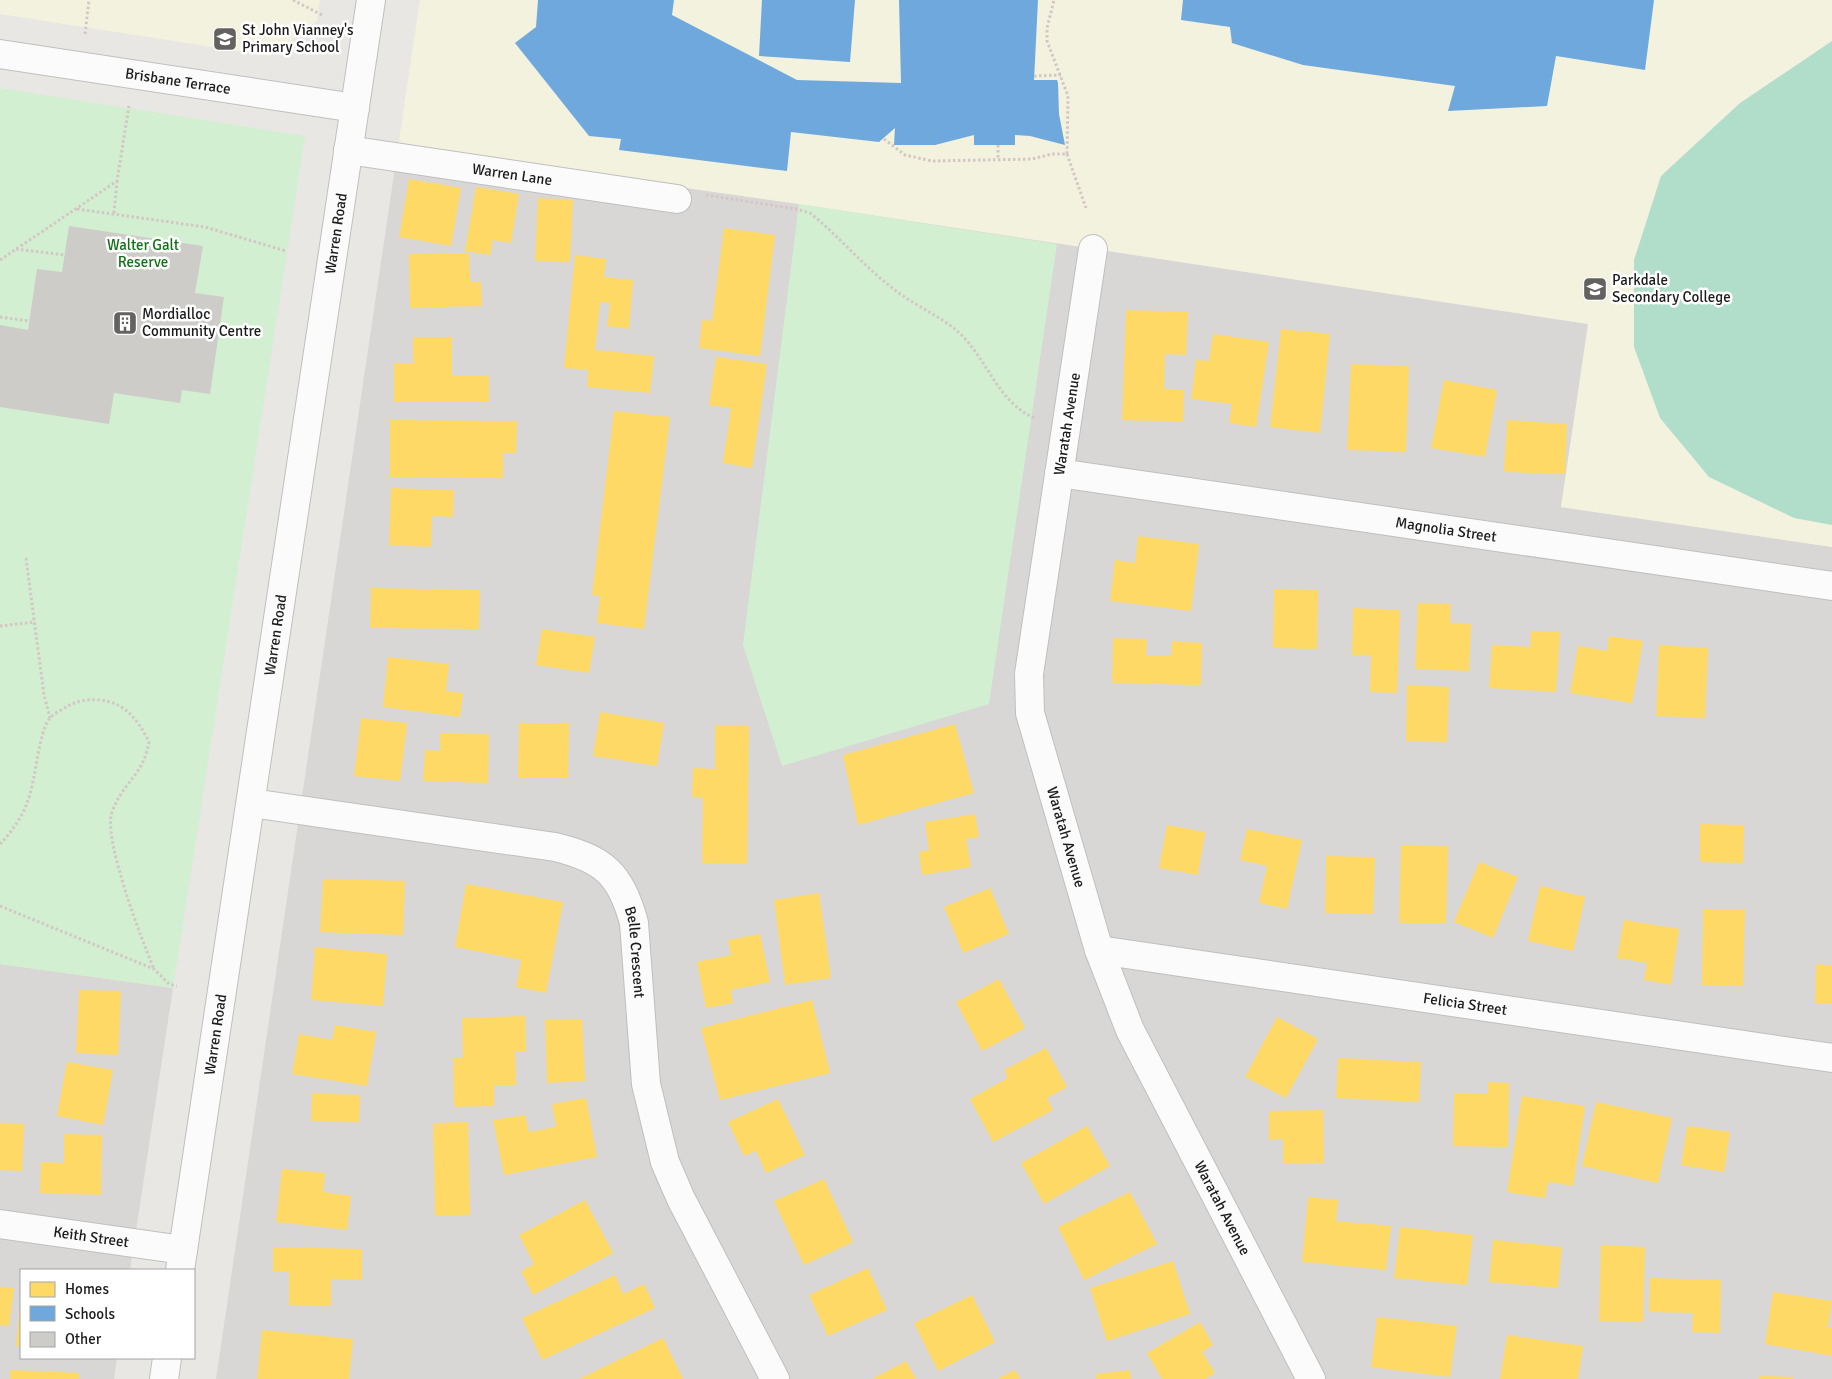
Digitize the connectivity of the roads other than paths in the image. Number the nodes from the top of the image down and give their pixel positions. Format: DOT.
graph roads {
  1 [pos="371,0"];
  2 [pos="0,54"];
  3 [pos="355,108"];
  4 [pos="348,150"];
  5 [pos="687,196"];
  6 [pos="1093,248"];
  7 [pos="1059,473"];
  8 [pos="1832,586"];
  9 [pos="251,803"];
  10 [pos="1099,950"];
  11 [pos="1832,1058"];
  12 [pos="0,1224"];
  13 [pos="181,1260"];
  14 [pos="167,1359"];
  15 [pos="164,1379"];
  16 [pos="775,1379"];
  17 [pos="1311,1379"];
  1 -- 3 [label="street, Warren Road"];
  2 -- 3 [label="street, Brisbane Terrace"];
  3 -- 4 [label="street, Warren Road"];
  4 -- 5 [label="street, Warren Lane"];
  4 -- 9 [label="street, Warren Road"];
  6 -- 7 [label="street, Waratah Avenue"];
  7 -- 8 [label="street, Magnolia Street"];
  7 -- 10 [label="street, Waratah Avenue"];
  9 -- 13 [label="street, Warren Road"];
  9 -- 16 [label="street, Belle Crescent"];
  10 -- 11 [label="street, Felicia Street"];
  10 -- 17 [label="street, Waratah Avenue"];
  12 -- 13 [label="street, Keith Street"];
  14 -- 15 [label="street"];
}
